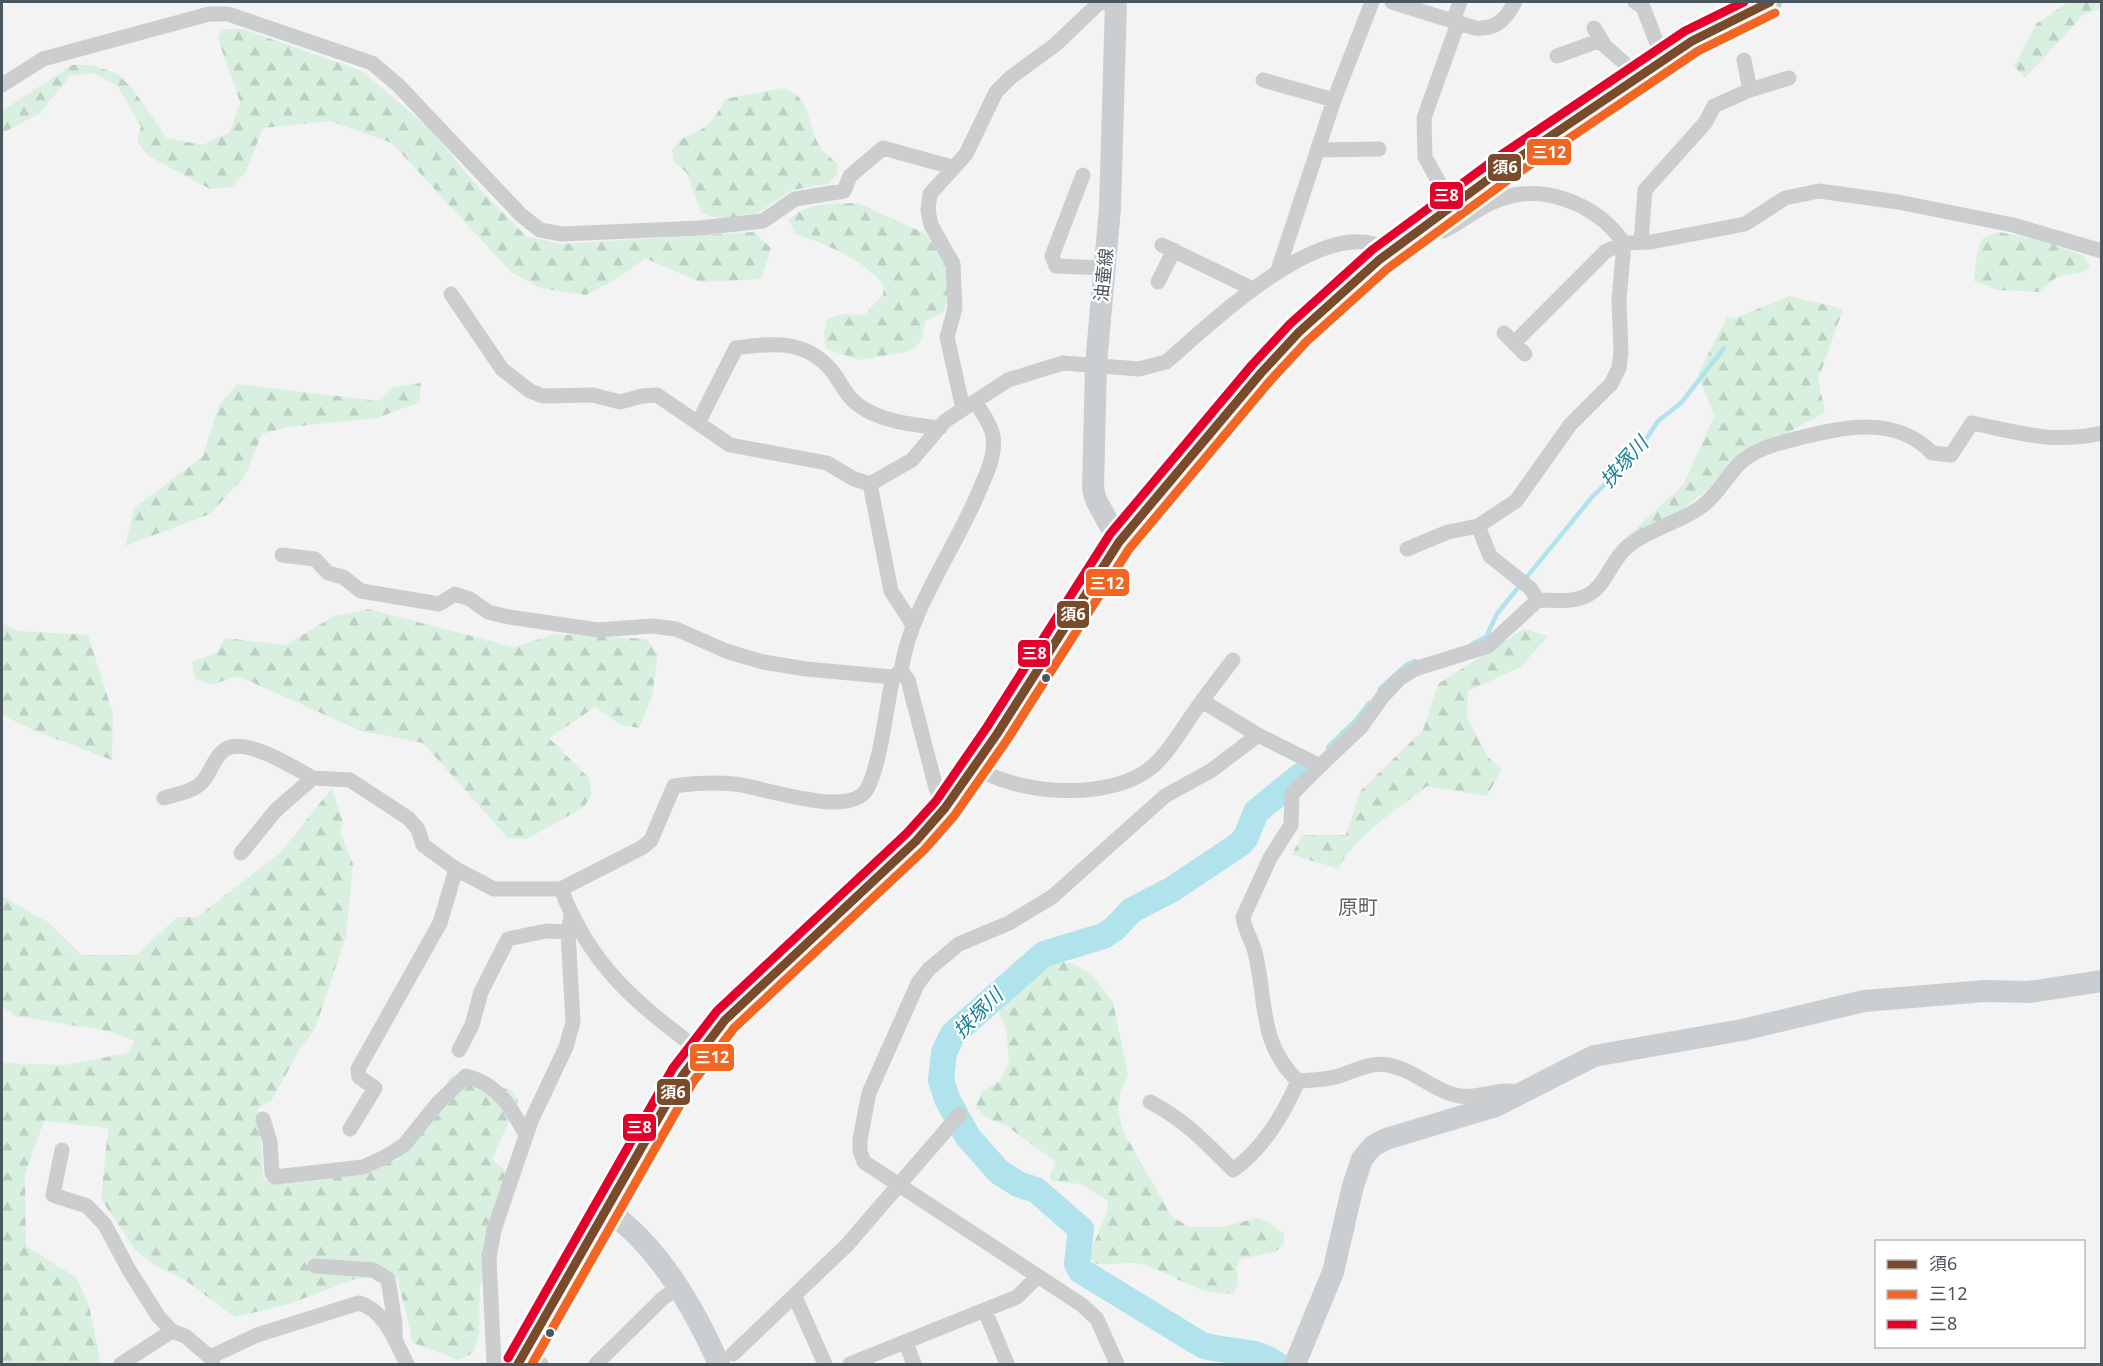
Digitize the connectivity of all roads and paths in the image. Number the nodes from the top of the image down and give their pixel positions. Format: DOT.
graph roads {
  1 [pos="1105,2"];
  2 [pos="1116,2"];
  3 [pos="1371,2"];
  4 [pos="1392,2"];
  5 [pos="1460,2"];
  6 [pos="1515,2"];
  7 [pos="1635,2"];
  8 [pos="1770,2"];
  9 [pos="1455,22"];
  10 [pos="1564,38"];
  11 [pos="1663,59"];
  12 [pos="1744,60"];
  13 [pos="1639,76"];
  14 [pos="1789,78"];
  15 [pos="1263,80"];
  16 [pos="2,85"];
  17 [pos="1750,90"];
  18 [pos="1334,100"];
  19 [pos="1379,149"];
  20 [pos="1318,150"];
  21 [pos="952,167"];
  22 [pos="1083,175"];
  23 [pos="1452,206"];
  24 [pos="1427,223"];
  25 [pos="1641,242"];
  26 [pos="1624,243"];
  27 [pos="2102,251"];
  28 [pos="1390,252"];
  29 [pos="1106,268"];
  30 [pos="1278,270"];
  31 [pos="1158,282"];
  32 [pos="1253,289"];
  33 [pos="452,294"];
  34 [pos="1514,343"];
  35 [pos="1096,364"];
  36 [pos="970,406"];
  37 [pos="698,423"];
  38 [pos="940,428"];
  39 [pos="2102,433"];
  40 [pos="870,484"];
  41 [pos="1478,526"];
  42 [pos="1119,542"];
  43 [pos="1407,549"];
  44 [pos="282,555"];
  45 [pos="1538,600"];
  46 [pos="913,625"];
  47 [pos="1233,660"];
  48 [pos="897,674"];
  49 [pos="1202,701"];
  50 [pos="1258,735"];
  51 [pos="1320,766"];
  52 [pos="975,767"];
  53 [pos="313,778"];
  54 [pos="164,798"];
  55 [pos="945,808"];
  56 [pos="241,853"];
  57 [pos="456,869"];
  58 [pos="561,889"];
  59 [pos="571,916"];
  60 [pos="568,932"];
  61 [pos="2102,981"];
  62 [pos="459,1050"];
  63 [pos="700,1051"];
  64 [pos="1298,1081"];
  65 [pos="1523,1093"];
  66 [pos="1150,1102"];
  67 [pos="958,1118"];
  68 [pos="263,1119"];
  69 [pos="350,1129"];
  70 [pos="526,1135"];
  71 [pos="62,1150"];
  72 [pos="899,1187"];
  73 [pos="607,1210"];
  74 [pos="315,1266"];
  75 [pos="1038,1275"];
  76 [pos="677,1289"];
  77 [pos="795,1297"];
  78 [pos="985,1311"];
  79 [pos="172,1331"];
  80 [pos="395,1337"];
  81 [pos="906,1343"];
  82 [pos="726,1359"];
  83 [pos="212,1361"];
  84 [pos="528,1361"];
  85 [pos="121,1365"];
  86 [pos="407,1365"];
  87 [pos="494,1365"];
  88 [pos="596,1365"];
  89 [pos="825,1365"];
  90 [pos="850,1365"];
  91 [pos="914,1365"];
  92 [pos="1006,1365"];
  93 [pos="1117,1365"];
  94 [pos="1295,1365"];
  1 -- 21 [label="street"];
  2 -- 29 [label="street, 油壷線"];
  3 -- 18 [label="street"];
  4 -- 9 [label="street"];
  5 -- 9 [label="street"];
  6 -- 9 [label="street"];
  7 -- 11 [label="street"];
  8 -- 11 [label="main road"];
  9 -- 23 [label="street"];
  10 -- 13 [label="street"];
  11 -- 13 [label="main road"];
  12 -- 17 [label="street"];
  13 -- 23 [label="main road"];
  14 -- 17 [label="street"];
  15 -- 18 [label="street"];
  16 -- 21 [label="street"];
  17 -- 25 [label="street"];
  18 -- 20 [label="street"];
  19 -- 20 [label="street"];
  20 -- 30 [label="street"];
  21 -- 36 [label="street"];
  22 -- 29 [label="street"];
  23 -- 24 [label="main road"];
  24 -- 26 [label="street"];
  24 -- 28 [label="main road"];
  25 -- 26 [label="street"];
  25 -- 27 [label="street"];
  26 -- 34 [label="street"];
  26 -- 41 [label="street"];
  28 -- 30 [label="street"];
  28 -- 42 [label="main road"];
  29 -- 35 [label="street, 油壷線"];
  30 -- 32 [label="street"];
  31 -- 32 [label="street"];
  32 -- 35 [label="street"];
  33 -- 37 [label="street"];
  35 -- 36 [label="street"];
  35 -- 42 [label="street, 油壷線"];
  36 -- 38 [label="street"];
  36 -- 46 [label="street"];
  37 -- 38 [label="street"];
  37 -- 40 [label="street"];
  38 -- 40 [label="street"];
  39 -- 45 [label="street"];
  40 -- 46 [label="street"];
  41 -- 43 [label="street"];
  41 -- 45 [label="street"];
  42 -- 52 [label="main road"];
  44 -- 48 [label="street"];
  45 -- 51 [label="street"];
  46 -- 48 [label="street"];
  47 -- 49 [label="street"];
  48 -- 55 [label="street"];
  48 -- 58 [label="street"];
  49 -- 50 [label="street"];
  49 -- 52 [label="street"];
  50 -- 51 [label="street"];
  50 -- 72 [label="street"];
  51 -- 64 [label="street"];
  52 -- 55 [label="main road"];
  53 -- 54 [label="street"];
  53 -- 56 [label="street"];
  53 -- 57 [label="street"];
  55 -- 63 [label="main road"];
  57 -- 58 [label="street"];
  57 -- 69 [label="street"];
  58 -- 59 [label="street"];
  59 -- 60 [label="street"];
  59 -- 63 [label="street"];
  60 -- 62 [label="street"];
  60 -- 70 [label="street"];
  61 -- 65 [label="street"];
  63 -- 73 [label="main road"];
  64 -- 65 [label="street"];
  64 -- 66 [label="street"];
  65 -- 94 [label="street"];
  67 -- 72 [label="street"];
  68 -- 70 [label="street"];
  70 -- 87 [label="street"];
  71 -- 79 [label="street"];
  72 -- 75 [label="street"];
  72 -- 77 [label="street"];
  73 -- 76 [label="street"];
  73 -- 84 [label="main road"];
  74 -- 80 [label="street"];
  75 -- 78 [label="street"];
  75 -- 93 [label="street"];
  76 -- 82 [label="street"];
  76 -- 88 [label="street"];
  77 -- 82 [label="street"];
  77 -- 89 [label="street"];
  78 -- 81 [label="street"];
  78 -- 92 [label="street"];
  79 -- 83 [label="street"];
  79 -- 85 [label="street"];
  80 -- 83 [label="street"];
  80 -- 86 [label="street"];
  81 -- 90 [label="street"];
  81 -- 91 [label="street"];
}
